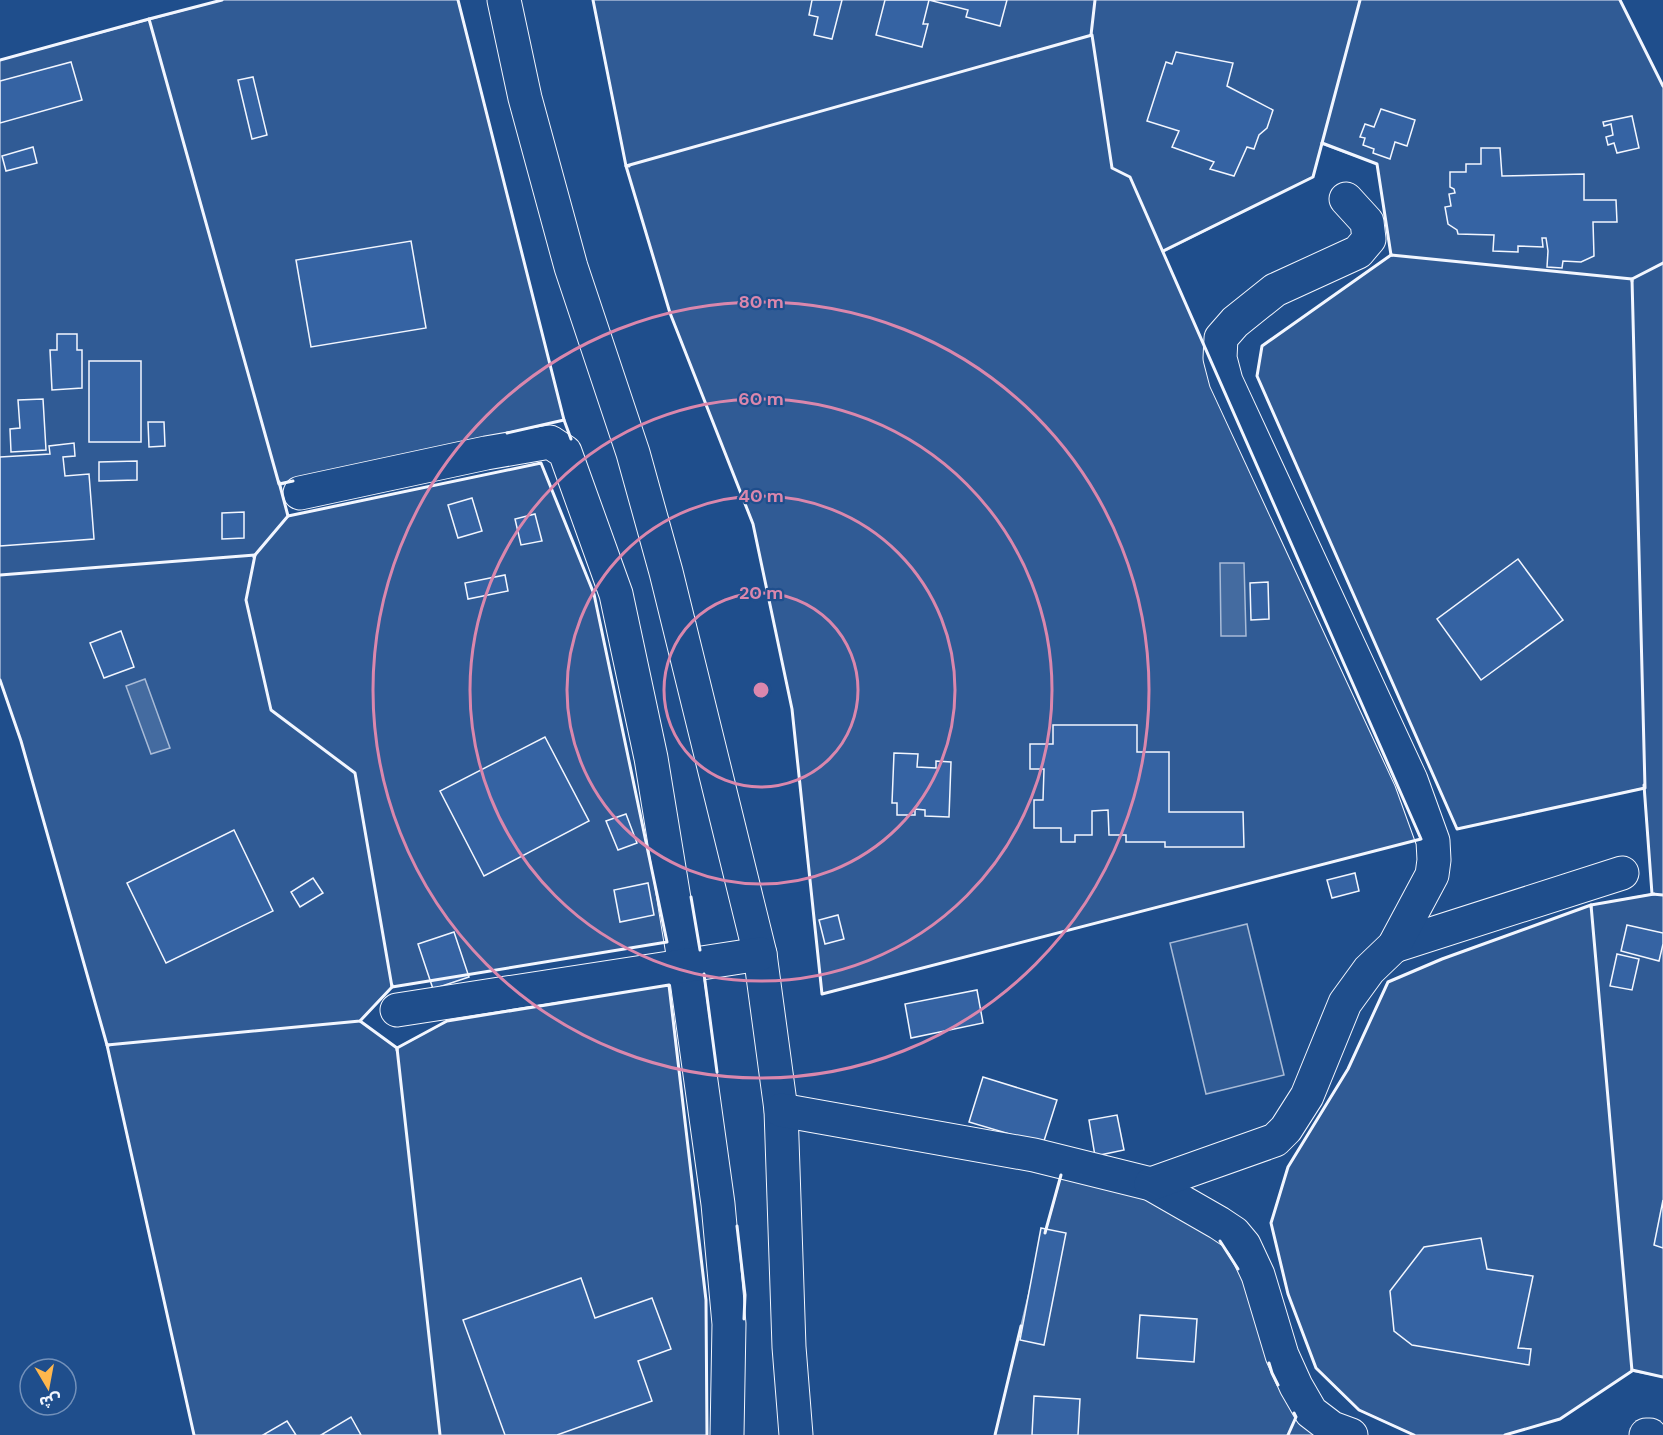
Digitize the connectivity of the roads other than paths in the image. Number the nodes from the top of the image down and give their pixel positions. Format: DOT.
graph roads {
  1 [pos="504,0"];
  2 [pos="1346,199"];
  3 [pos="300,493"];
  4 [pos="1622,873"];
  5 [pos="1394,946"];
  6 [pos="760,954"];
  7 [pos="685,966"];
  8 [pos="397,1010"];
  9 [pos="781,1110"];
  10 [pos="1151,1184"];
  11 [pos="727,1435"];
  12 [pos="796,1435"];
  13 [pos="1351,1435"];
  1 -- 6 [label="street"];
  2 -- 5 [label="street"];
  3 -- 7 [label="street"];
  4 -- 5 [label="street"];
  5 -- 10 [label="street"];
  6 -- 7 [label="street"];
  6 -- 9 [label="street"];
  7 -- 8 [label="street"];
  7 -- 11 [label="street"];
  9 -- 10 [label="street"];
  9 -- 12 [label="street"];
  10 -- 13 [label="street"];
}
